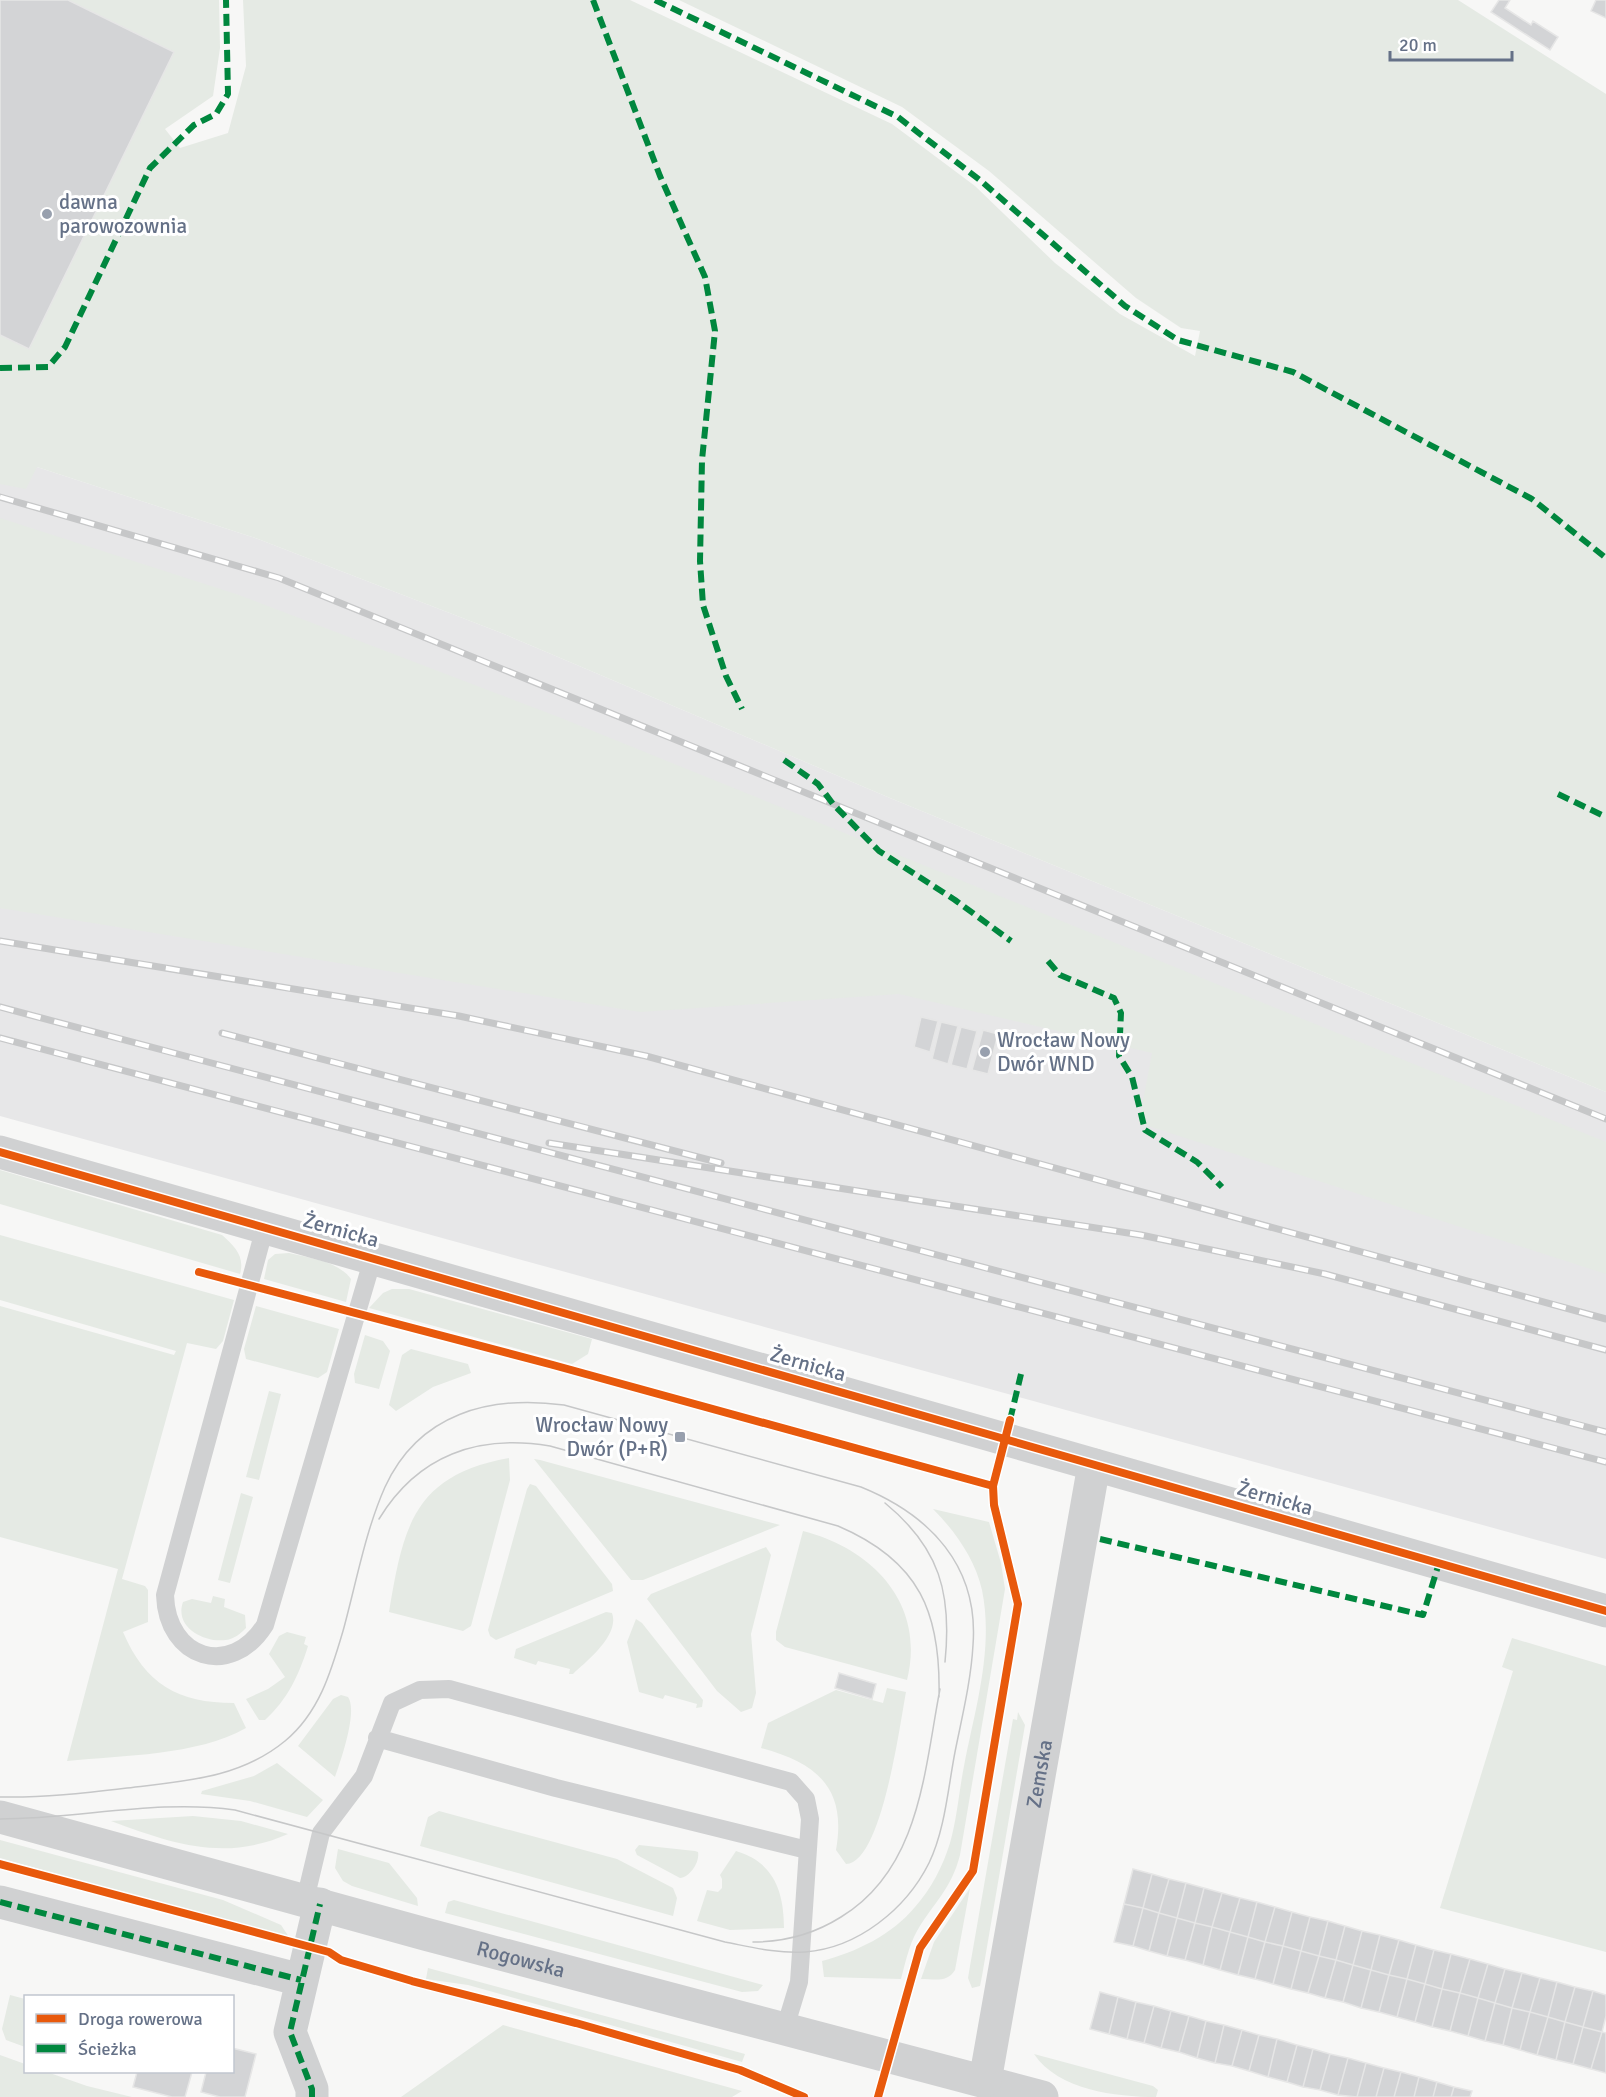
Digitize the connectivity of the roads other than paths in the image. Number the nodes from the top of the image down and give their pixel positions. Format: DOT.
graph roads {
  1 [pos="0,1152"];
  2 [pos="265,1227"];
  3 [pos="373,1258"];
  4 [pos="1094,1465"];
  5 [pos="1606,1611"];
  6 [pos="377,1738"];
  7 [pos="0,1817"];
  8 [pos="807,1850"];
  9 [pos="0,1902"];
  10 [pos="312,1902"];
  11 [pos="301,1980"];
  12 [pos="785,2028"];
  13 [pos="985,2081"];
  14 [pos="312,2097"];
  15 [pos="1042,2097"];
  1 -- 2 [label="street, Żernicka"];
  2 -- 3 [label="street, Żernicka"];
  2 -- 3 [label="lane"];
  3 -- 4 [label="street, Żernicka"];
  4 -- 5 [label="street, Żernicka"];
  4 -- 13 [label="street, Zemska"];
  6 -- 8 [label="lane"];
  6 -- 8 [label="lane"];
  6 -- 10 [label="lane"];
  7 -- 10 [label="street, Rogowska"];
  8 -- 12 [label="lane"];
  9 -- 11 [label="street"];
  10 -- 11 [label="street"];
  10 -- 12 [label="street, Rogowska"];
  11 -- 14 [label="street"];
  12 -- 13 [label="street, Rogowska"];
  13 -- 15 [label="street, Rogowska"];
}
